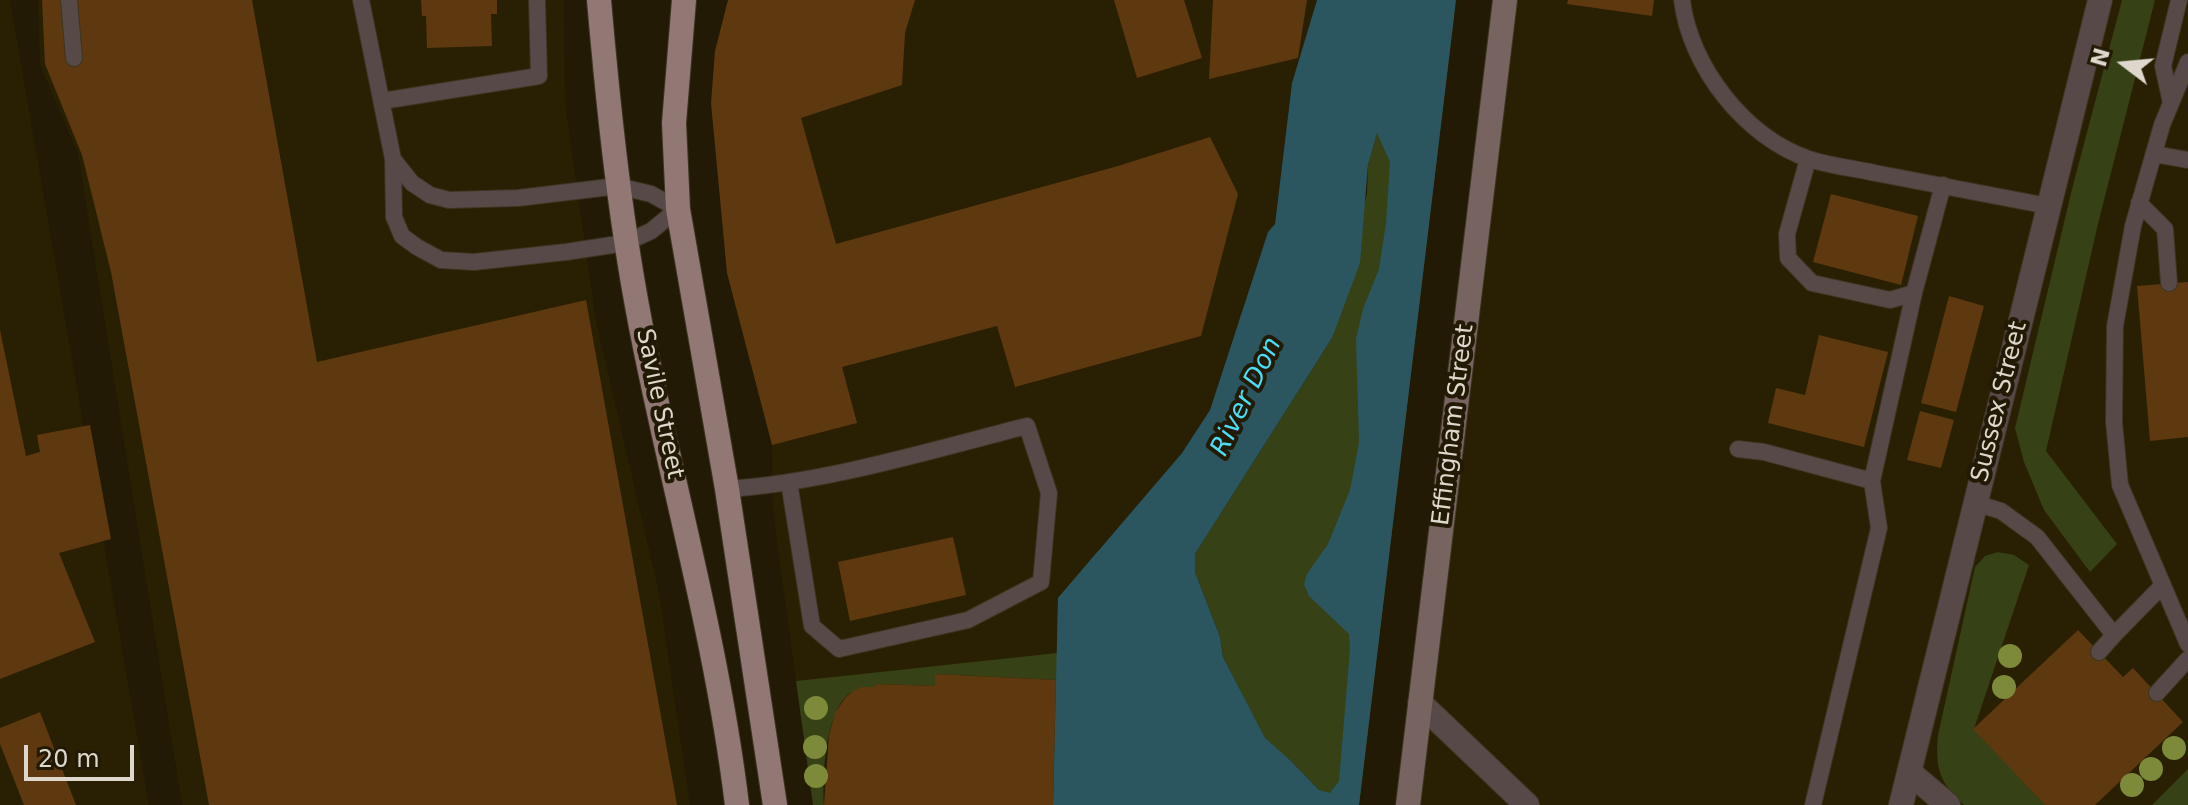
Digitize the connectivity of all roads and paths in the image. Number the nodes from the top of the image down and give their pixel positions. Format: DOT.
graph roads {
  1 [pos="69,0"];
  2 [pos="361,0"];
  3 [pos="537,0"];
  4 [pos="599,0"];
  5 [pos="684,0"];
  6 [pos="1505,0"];
  7 [pos="1682,0"];
  8 [pos="2100,0"];
  9 [pos="2179,0"];
  10 [pos="74,58"];
  11 [pos="2188,62"];
  12 [pos="382,101"];
  13 [pos="2171,103"];
  14 [pos="2154,154"];
  15 [pos="393,159"];
  16 [pos="1808,159"];
  17 [pos="2188,160"];
  18 [pos="1943,185"];
  19 [pos="618,186"];
  20 [pos="2139,203"];
  21 [pos="2048,206"];
  22 [pos="678,209"];
  23 [pos="625,243"];
  24 [pos="2169,283"];
  25 [pos="1914,293"];
  26 [pos="1738,449"];
  27 [pos="1872,481"];
  28 [pos="789,482"];
  29 [pos="727,489"];
  30 [pos="1975,503"];
  31 [pos="2163,585"];
  32 [pos="2114,635"];
  33 [pos="2188,644"];
  34 [pos="2099,652"];
  35 [pos="2188,659"];
  36 [pos="2157,693"];
  37 [pos="1420,703"];
  38 [pos="1909,772"];
  39 [pos="737,805"];
  40 [pos="775,805"];
  41 [pos="1408,805"];
  42 [pos="1527,805"];
  43 [pos="1813,805"];
  44 [pos="1901,805"];
  45 [pos="1948,805"];
  1 -- 10 [label="lane"];
  2 -- 12 [label="lane"];
  3 -- 12 [label="lane"];
  4 -- 19 [label="main road, Savile Street"];
  5 -- 22 [label="main road, Savile Street"];
  6 -- 37 [label="main road, Effingham Street"];
  7 -- 16 [label="lane"];
  8 -- 21 [label="street, Sussex Street"];
  9 -- 13 [label="lane"];
  11 -- 13 [label="lane"];
  12 -- 15 [label="lane"];
  13 -- 14 [label="lane"];
  14 -- 17 [label="lane"];
  14 -- 20 [label="lane"];
  15 -- 19 [label="lane"];
  15 -- 23 [label="lane"];
  16 -- 18 [label="lane"];
  16 -- 25 [label="lane"];
  18 -- 21 [label="lane"];
  18 -- 25 [label="lane"];
  19 -- 22 [label="lane"];
  19 -- 23 [label="main road, Savile Street"];
  20 -- 24 [label="lane"];
  20 -- 31 [label="lane"];
  21 -- 30 [label="street, Sussex Street"];
  22 -- 23 [label="lane"];
  22 -- 29 [label="main road, Savile Street"];
  23 -- 39 [label="main road, Savile Street"];
  25 -- 27 [label="lane"];
  26 -- 27 [label="lane"];
  27 -- 43 [label="lane"];
  28 -- 28 [label="lane"];
  28 -- 29 [label="lane"];
  29 -- 40 [label="main road, Savile Street"];
  30 -- 32 [label="lane"];
  30 -- 38 [label="street, Sussex Street"];
  31 -- 32 [label="lane"];
  31 -- 33 [label="lane"];
  32 -- 34 [label="lane"];
  35 -- 36 [label="lane"];
  37 -- 41 [label="main road, Effingham Street"];
  37 -- 42 [label="street"];
  38 -- 44 [label="street, Sussex Street"];
  38 -- 45 [label="street"];
}
